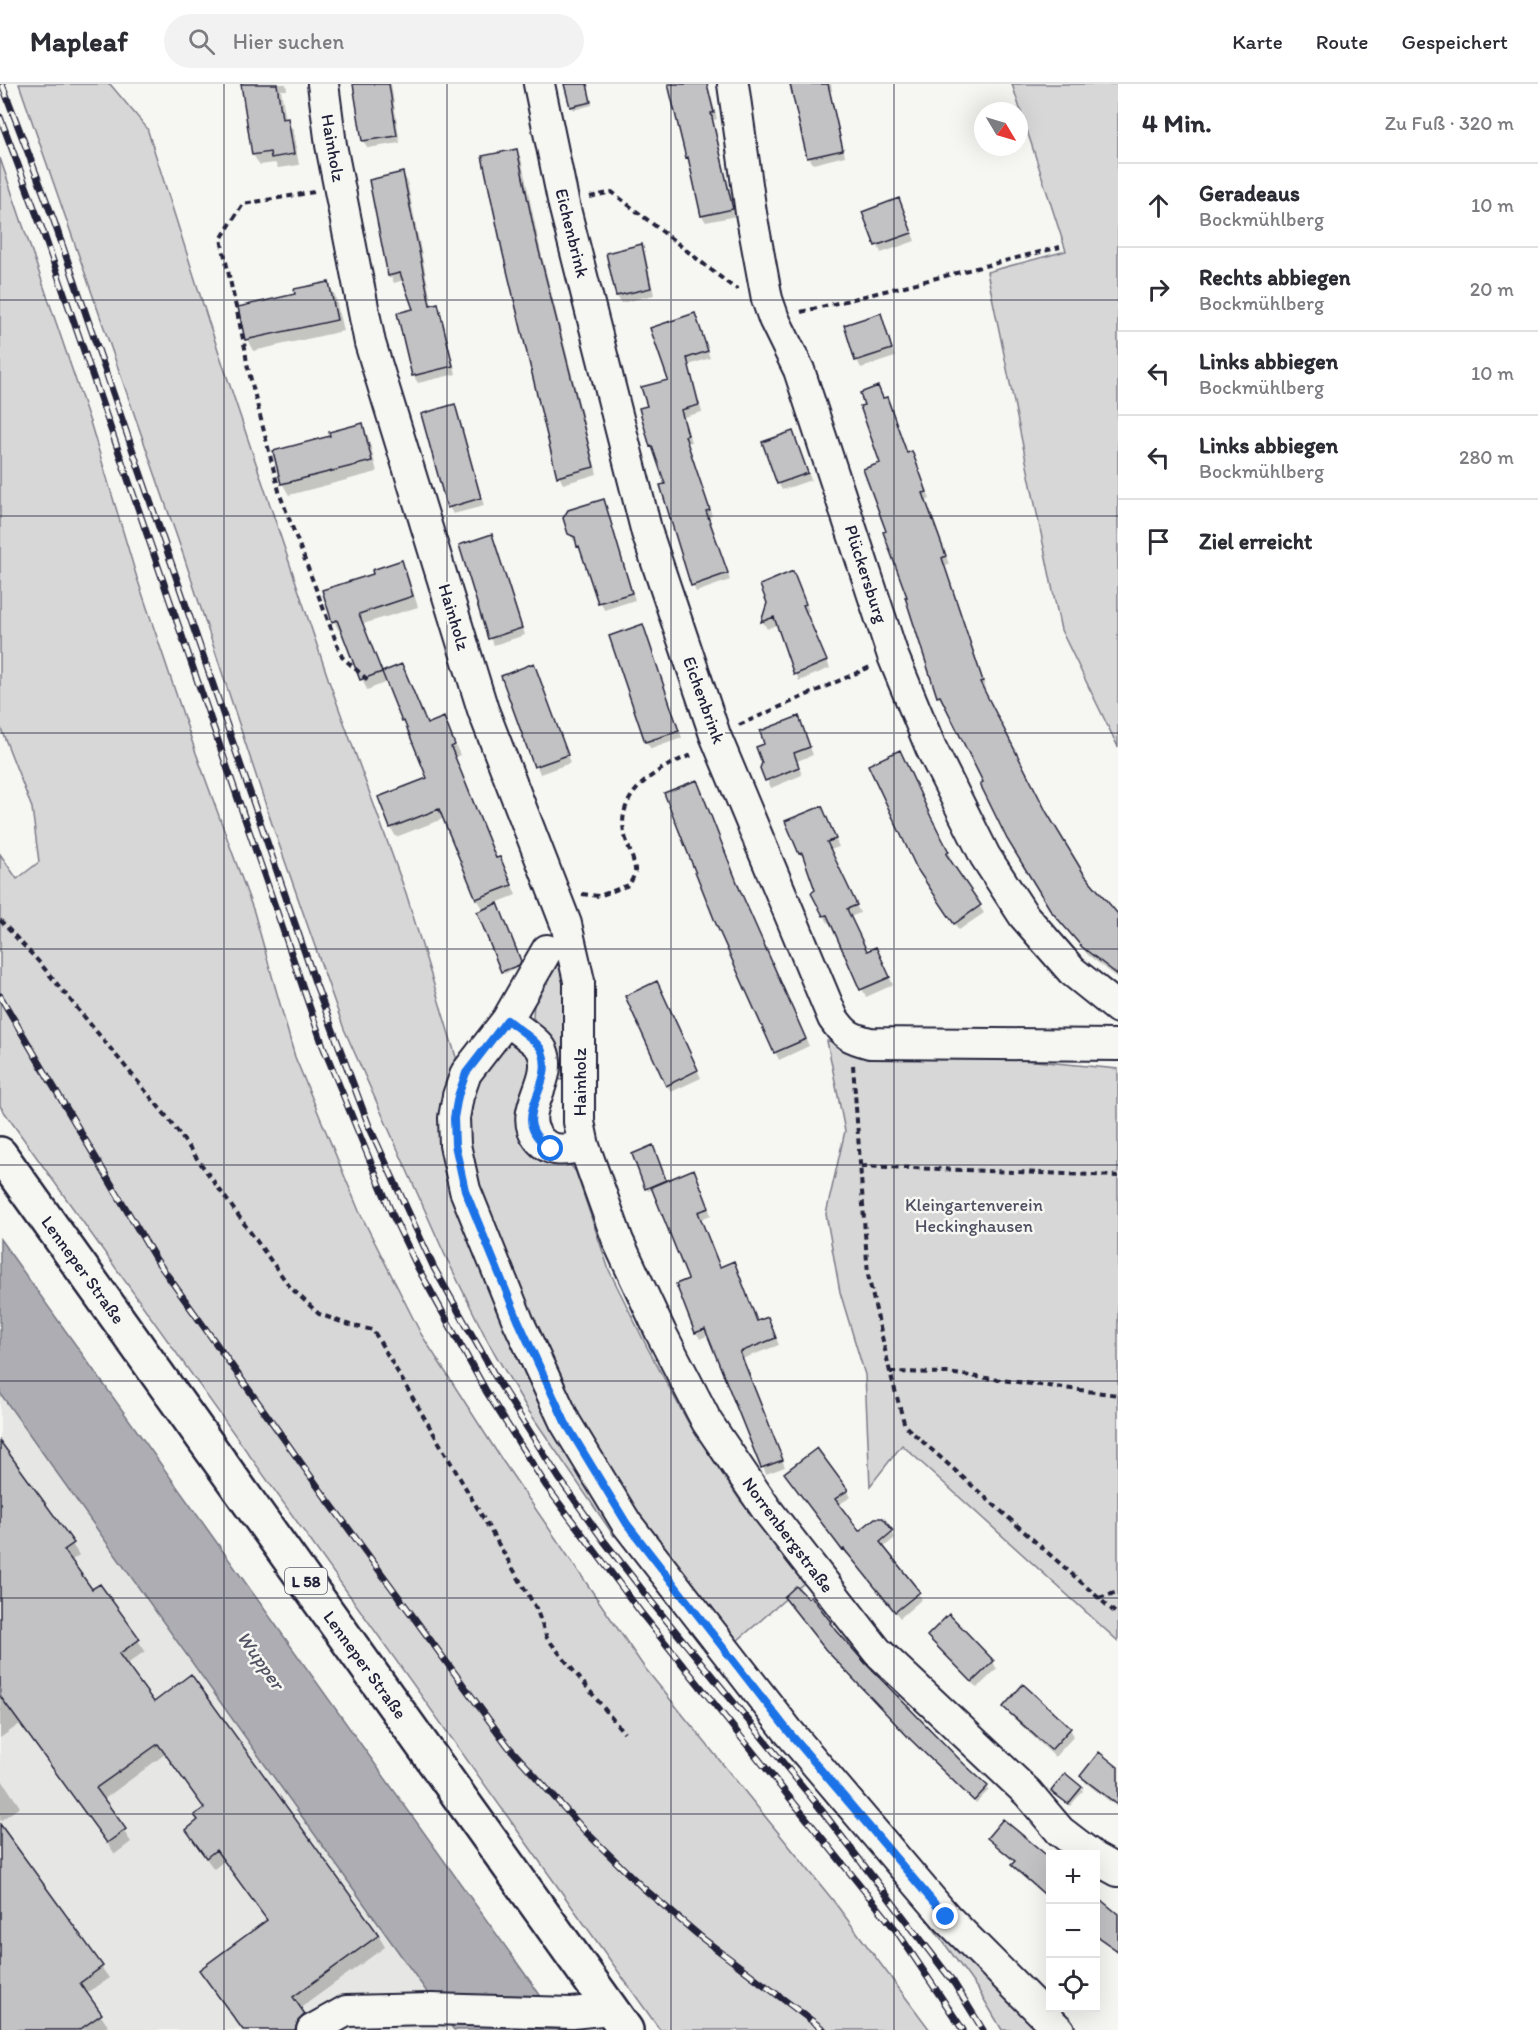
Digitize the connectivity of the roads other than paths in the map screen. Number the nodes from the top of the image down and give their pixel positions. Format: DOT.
graph roads {
  1 [pos="323,84"];
  2 [pos="539,84"];
  3 [pos="733,84"];
  4 [pos="547,950"];
  5 [pos="1118,1008"];
  6 [pos="507,1020"];
  7 [pos="1118,1045"];
  8 [pos="584,1146"];
  9 [pos="0,1154"];
  10 [pos="1085,1850"];
  11 [pos="1100,1862"];
  12 [pos="1118,1871"];
  13 [pos="619,2020"];
  14 [pos="312,2030"];
  15 [pos="1059,2030"];
  1 -- 8 [label="street, Hainholz"];
  2 -- 7 [label="street, Eichenbrink"];
  3 -- 5 [label="street, Plückersburg"];
  4 -- 6 [label="street"];
  6 -- 8 [label="street"];
  6 -- 15 [label="street"];
  8 -- 10 [label="street, Norrenbergstraße"];
  9 -- 13 [label="main road, Lenneper Straße / L 58"];
  11 -- 12 [label="street"];
  13 -- 14 [label="street"];
}
